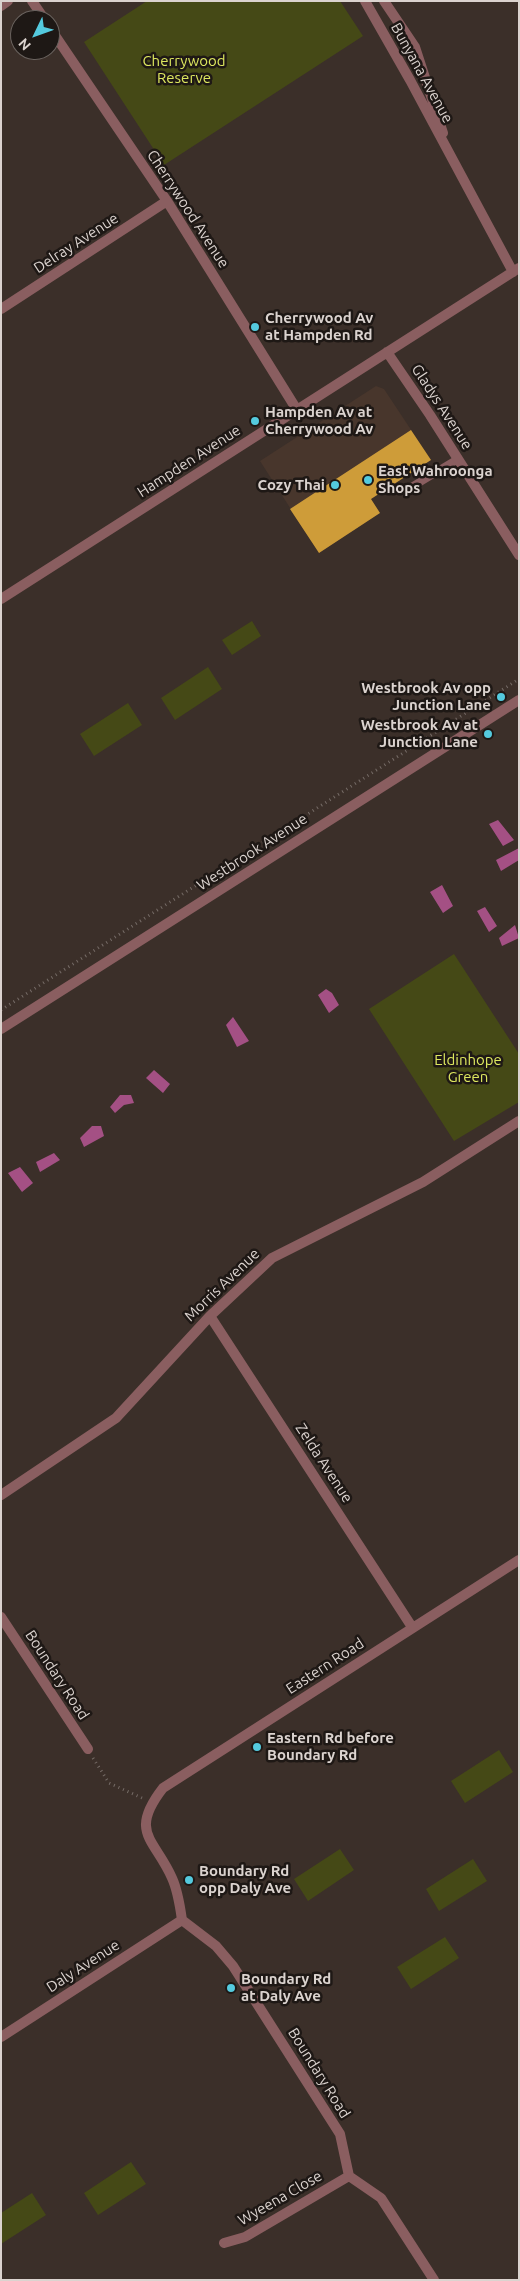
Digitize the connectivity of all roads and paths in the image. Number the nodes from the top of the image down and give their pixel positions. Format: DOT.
graph roads {
  1 [pos="8,1"];
  2 [pos="365,1"];
  3 [pos="384,1"];
  4 [pos="1,6"];
  5 [pos="60,43"];
  6 [pos="451,160"];
  7 [pos="166,201"];
  8 [pos="516,270"];
  9 [pos="1,309"];
  10 [pos="387,352"];
  11 [pos="297,410"];
  12 [pos="458,460"];
  13 [pos="405,491"];
  14 [pos="519,555"];
  15 [pos="1,599"];
  16 [pos="519,679"];
  17 [pos="519,700"];
  18 [pos="1,1010"];
  19 [pos="1,1030"];
  20 [pos="519,1121"];
  21 [pos="210,1316"];
  22 [pos="1,1495"];
  23 [pos="519,1560"];
  24 [pos="1,1617"];
  25 [pos="412,1627"];
  26 [pos="88,1749"];
  27 [pos="152,1803"];
  28 [pos="182,1920"];
  29 [pos="1,2036"];
  30 [pos="349,2176"];
  31 [pos="224,2243"];
  32 [pos="434,2280"];
  1 -- 4 [label="street"];
  2 -- 6 [label="street, Bunyana Avenue"];
  3 -- 6 [label="street, Bunyana Avenue"];
  5 -- 7 [label="street, Cherrywood Avenue"];
  6 -- 8 [label="street, Bunyana Avenue"];
  7 -- 9 [label="street, Delray Avenue"];
  7 -- 11 [label="street, Cherrywood Avenue"];
  8 -- 10 [label="street, Hampden Avenue"];
  10 -- 11 [label="street, Hampden Avenue"];
  10 -- 12 [label="street, Gladys Avenue"];
  11 -- 15 [label="street, Hampden Avenue"];
  12 -- 13 [label="lane"];
  12 -- 14 [label="street, Gladys Avenue"];
  16 -- 18 [label="path"];
  17 -- 19 [label="street, Westbrook Avenue"];
  20 -- 21 [label="street, Morris Avenue"];
  21 -- 22 [label="street, Morris Avenue"];
  21 -- 25 [label="street, Zelda Avenue"];
  23 -- 25 [label="street, Eastern Road"];
  24 -- 26 [label="street, Boundary Road"];
  25 -- 27 [label="street, Eastern Road"];
  26 -- 27 [label="path"];
  27 -- 28 [label="street"];
  28 -- 29 [label="street, Daly Avenue"];
  28 -- 30 [label="street, Boundary Road"];
  30 -- 31 [label="street, Wyeena Close"];
  30 -- 32 [label="street"];
}
